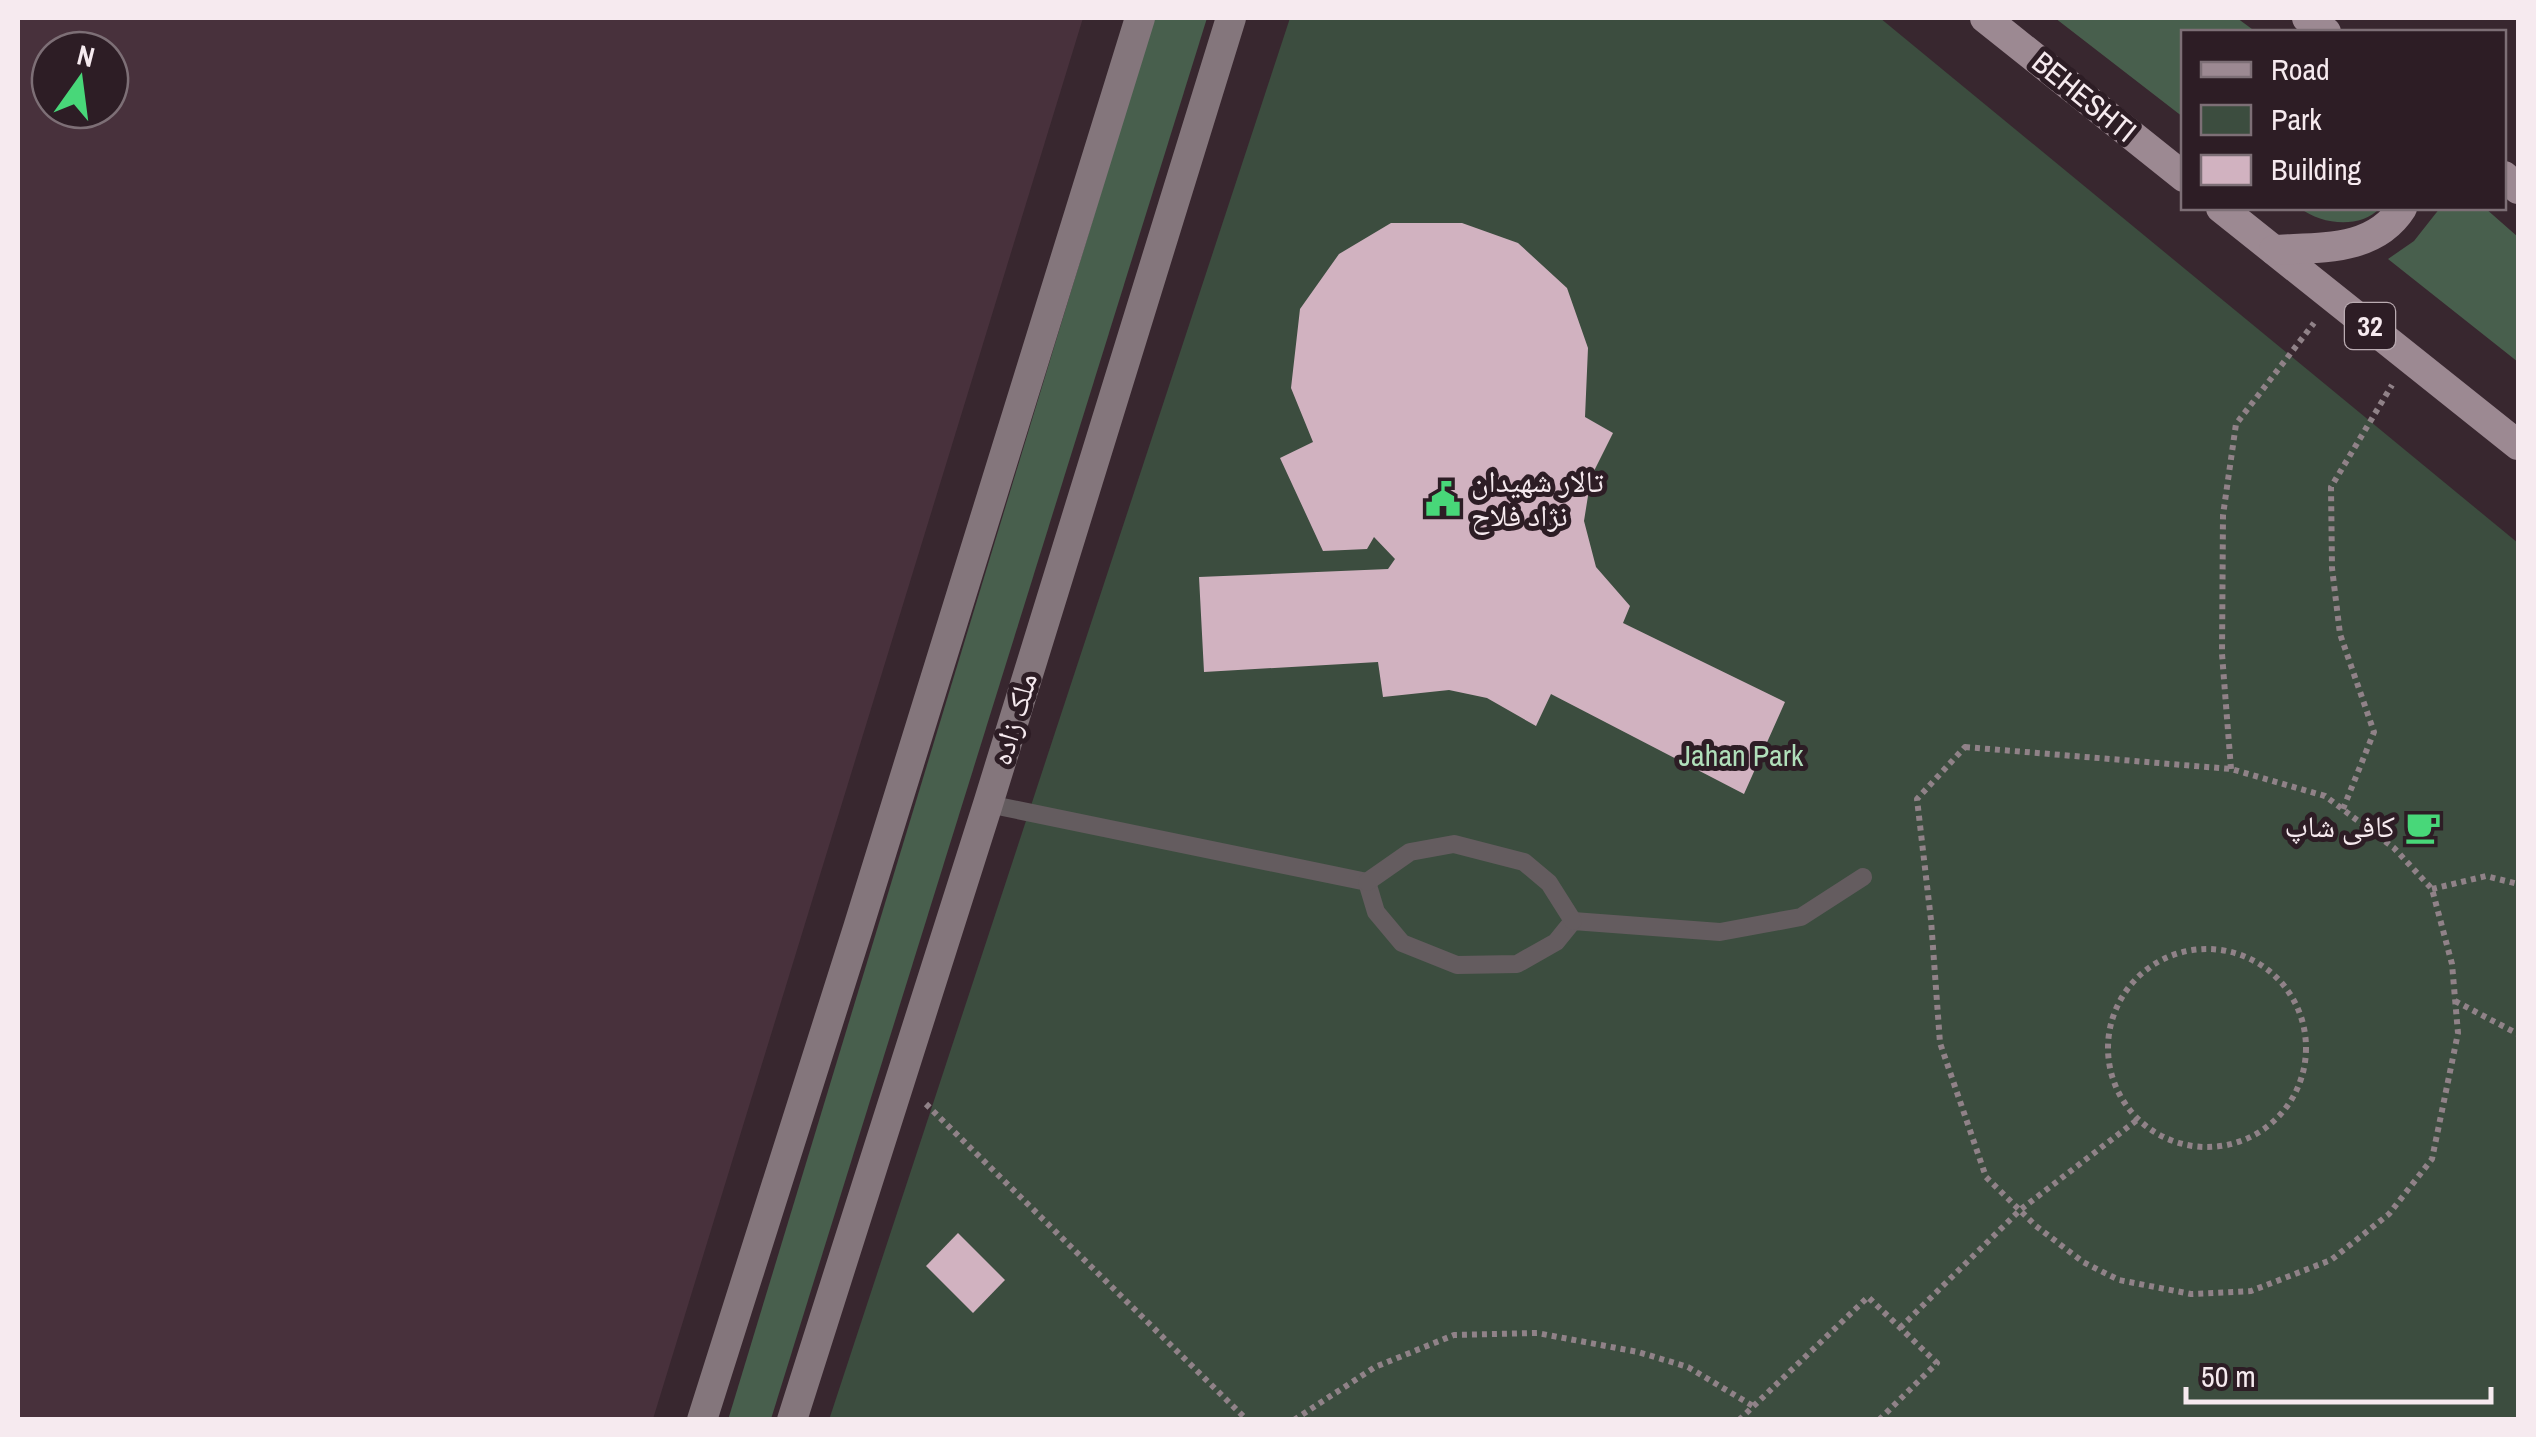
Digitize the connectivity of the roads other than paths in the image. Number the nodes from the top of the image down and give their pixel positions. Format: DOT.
graph roads {
  1 [pos="1140,18"];
  2 [pos="1231,18"];
  3 [pos="1984,18"];
  4 [pos="2181,175"];
  5 [pos="2224,210"];
  6 [pos="2400,210"];
  7 [pos="2274,250"];
  8 [pos="2518,445"];
  9 [pos="988,804"];
  10 [pos="1863,877"];
  11 [pos="1367,882"];
  12 [pos="1573,921"];
  13 [pos="702,1420"];
  14 [pos="792,1420"];
  1 -- 13 [label="main road"];
  2 -- 9 [label="main road, ملک زاده"];
  3 -- 4 [label="main road, BEHESHTI"];
  5 -- 7 [label="main road, 32"];
  6 -- 7 [label="main road"];
  7 -- 8 [label="main road, 32"];
  9 -- 11 [label="lane"];
  9 -- 14 [label="main road, ملک زاده"];
  10 -- 12 [label="lane"];
  11 -- 12 [label="lane"];
  11 -- 12 [label="lane"];
}
